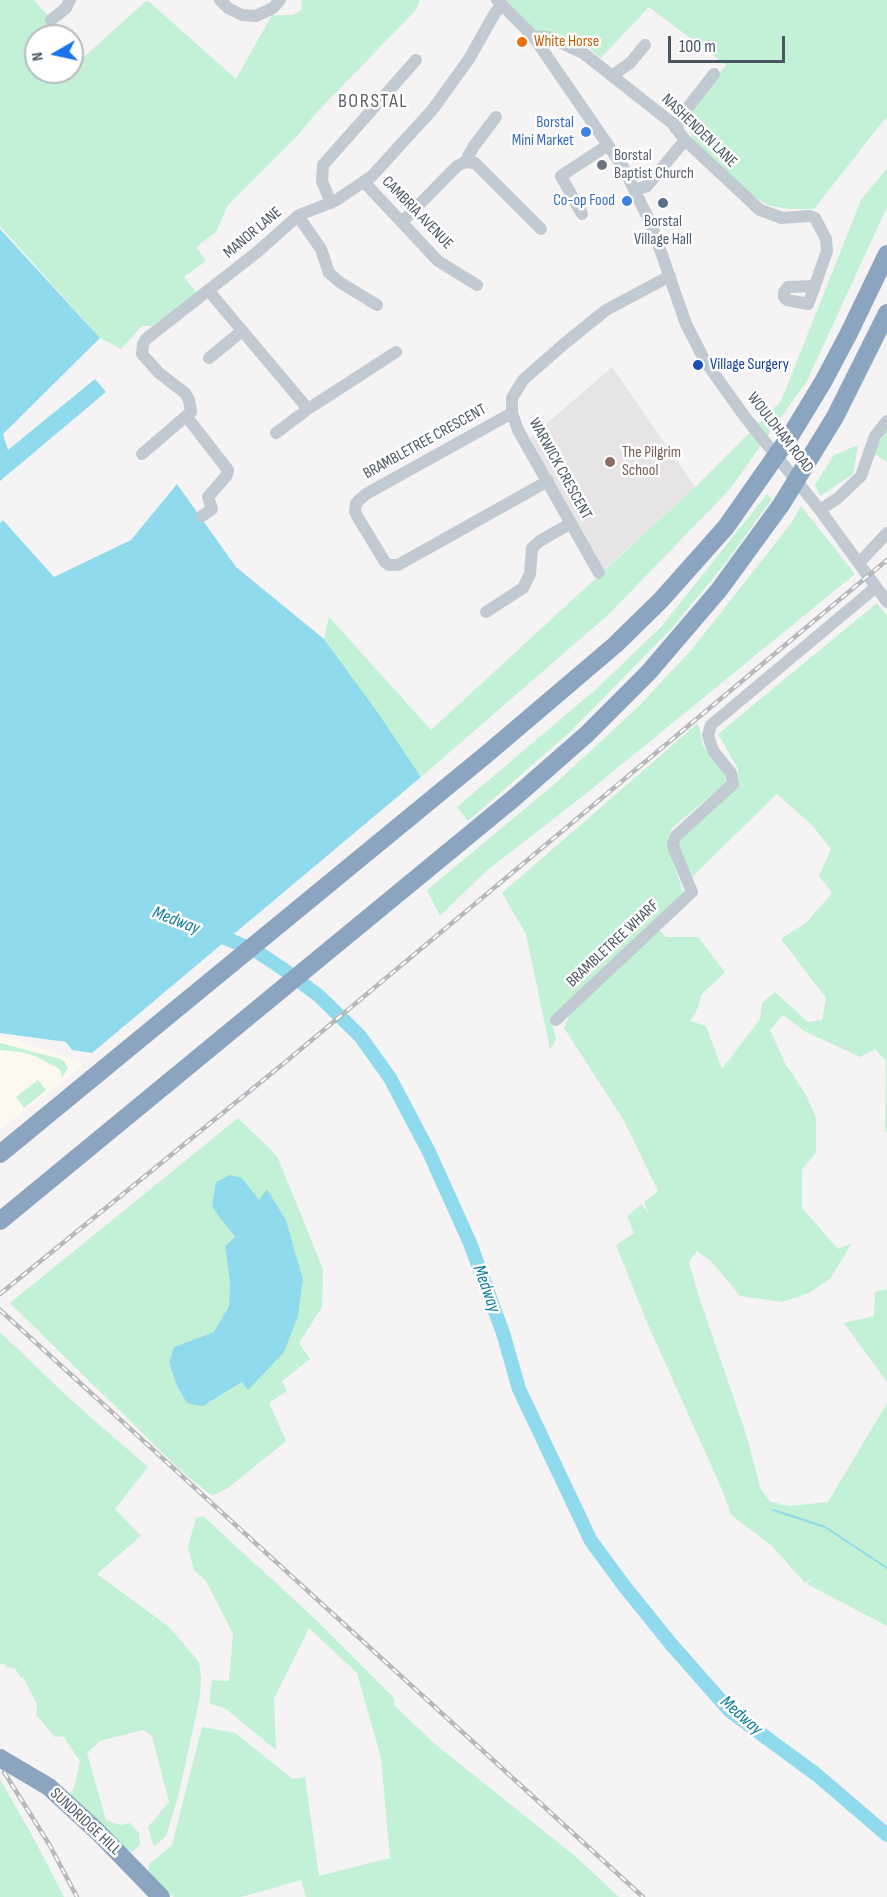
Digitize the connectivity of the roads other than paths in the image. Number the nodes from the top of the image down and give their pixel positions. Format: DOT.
graph roads {
  1 [pos="70,0"];
  2 [pos="220,0"];
  3 [pos="280,0"];
  4 [pos="500,3"];
  5 [pos="51,20"];
  6 [pos="533,36"];
  7 [pos="645,45"];
  8 [pos="416,60"];
  9 [pos="714,74"];
  10 [pos="612,76"];
  11 [pos="496,117"];
  12 [pos="676,129"];
  13 [pos="685,140"];
  14 [pos="608,145"];
  15 [pos="465,162"];
  16 [pos="364,182"];
  17 [pos="635,190"];
  18 [pos="331,203"];
  19 [pos="582,214"];
  20 [pos="298,216"];
  21 [pos="402,222"];
  22 [pos="541,229"];
  23 [pos="887,254"];
  24 [pos="670,276"];
  25 [pos="477,285"];
  26 [pos="815,286"];
  27 [pos="208,290"];
  28 [pos="376,305"];
  29 [pos="887,313"];
  30 [pos="242,331"];
  31 [pos="396,352"];
  32 [pos="209,357"];
  33 [pos="308,409"];
  34 [pos="512,413"];
  35 [pos="186,416"];
  36 [pos="887,421"];
  37 [pos="276,433"];
  38 [pos="142,454"];
  39 [pos="548,481"];
  40 [pos="820,510"];
  41 [pos="202,516"];
  42 [pos="571,524"];
  43 [pos="887,533"];
  44 [pos="859,563"];
  45 [pos="599,573"];
  46 [pos="876,587"];
  47 [pos="887,602"];
  48 [pos="486,612"];
  49 [pos="556,1020"];
  50 [pos="0,1154"];
  51 [pos="0,1221"];
  52 [pos="0,1758"];
  53 [pos="161,1897"];
  1 -- 5 [label="street"];
  2 -- 3 [label="street"];
  4 -- 6 [label="street, WOULDHAM ROAD"];
  4 -- 16 [label="street, MANOR LANE"];
  6 -- 10 [label="street, NASHENDEN LANE"];
  6 -- 14 [label="street, WOULDHAM ROAD"];
  7 -- 10 [label="street"];
  8 -- 18 [label="street"];
  9 -- 12 [label="street"];
  10 -- 12 [label="street, NASHENDEN LANE"];
  11 -- 15 [label="street"];
  12 -- 13 [label="street, NASHENDEN LANE"];
  13 -- 17 [label="street"];
  13 -- 26 [label="street, NASHENDEN LANE"];
  14 -- 17 [label="street, WOULDHAM ROAD"];
  14 -- 19 [label="street"];
  15 -- 21 [label="street"];
  15 -- 22 [label="street"];
  16 -- 18 [label="street, MANOR LANE"];
  16 -- 21 [label="street, CAMBRIA AVENUE"];
  17 -- 24 [label="street, WOULDHAM ROAD"];
  18 -- 20 [label="street, MANOR LANE"];
  20 -- 27 [label="street, MANOR LANE"];
  20 -- 28 [label="street"];
  21 -- 25 [label="street, CAMBRIA AVENUE"];
  23 -- 50 [label="highway"];
  24 -- 34 [label="street, WARWICK CRESCENT"];
  24 -- 40 [label="street, WOULDHAM ROAD"];
  27 -- 30 [label="street"];
  27 -- 35 [label="street, MANOR LANE"];
  29 -- 51 [label="highway"];
  30 -- 32 [label="street"];
  30 -- 33 [label="street"];
  31 -- 33 [label="street"];
  33 -- 37 [label="street"];
  34 -- 39 [label="street, WARWICK CRESCENT"];
  34 -- 39 [label="street, BRAMBLETREE CRESCENT"];
  35 -- 38 [label="street"];
  35 -- 41 [label="street"];
  36 -- 40 [label="street"];
  39 -- 42 [label="street, WARWICK CRESCENT"];
  40 -- 44 [label="street, WOULDHAM ROAD"];
  42 -- 45 [label="street, WARWICK CRESCENT"];
  42 -- 48 [label="street"];
  43 -- 44 [label="street"];
  44 -- 46 [label="street, WOULDHAM ROAD"];
  46 -- 47 [label="street, WOULDHAM ROAD"];
  46 -- 49 [label="street, BRAMBLETREE WHARF"];
  52 -- 53 [label="highway, SUNDRIDGE HILL"];
}
